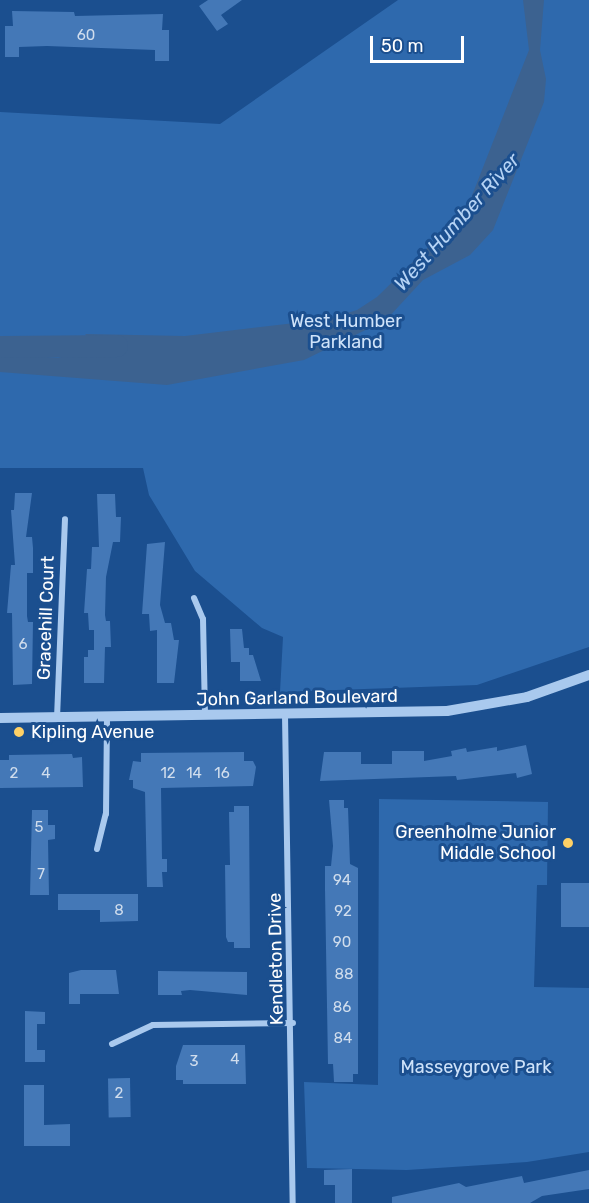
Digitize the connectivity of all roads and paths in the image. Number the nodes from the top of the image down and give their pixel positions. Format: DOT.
graph roads {
  1 [pos="65,519"];
  2 [pos="194,598"];
  3 [pos="589,675"];
  4 [pos="285,715"];
  5 [pos="205,716"];
  6 [pos="107,717"];
  7 [pos="0,718"];
  8 [pos="57,718"];
  9 [pos="97,849"];
  10 [pos="293,1023"];
  11 [pos="112,1044"];
  12 [pos="293,1203"];
  1 -- 8 [label="street, Gracehill Court"];
  2 -- 5 [label="street"];
  3 -- 4 [label="street, John Garland Boulevard"];
  4 -- 5 [label="street, John Garland Boulevard"];
  4 -- 10 [label="street, Kendleton Drive"];
  5 -- 6 [label="street, John Garland Boulevard"];
  6 -- 8 [label="street, John Garland Boulevard"];
  6 -- 9 [label="street"];
  7 -- 8 [label="street, John Garland Boulevard"];
  10 -- 11 [label="street"];
  10 -- 12 [label="street, Kendleton Drive"];
}
